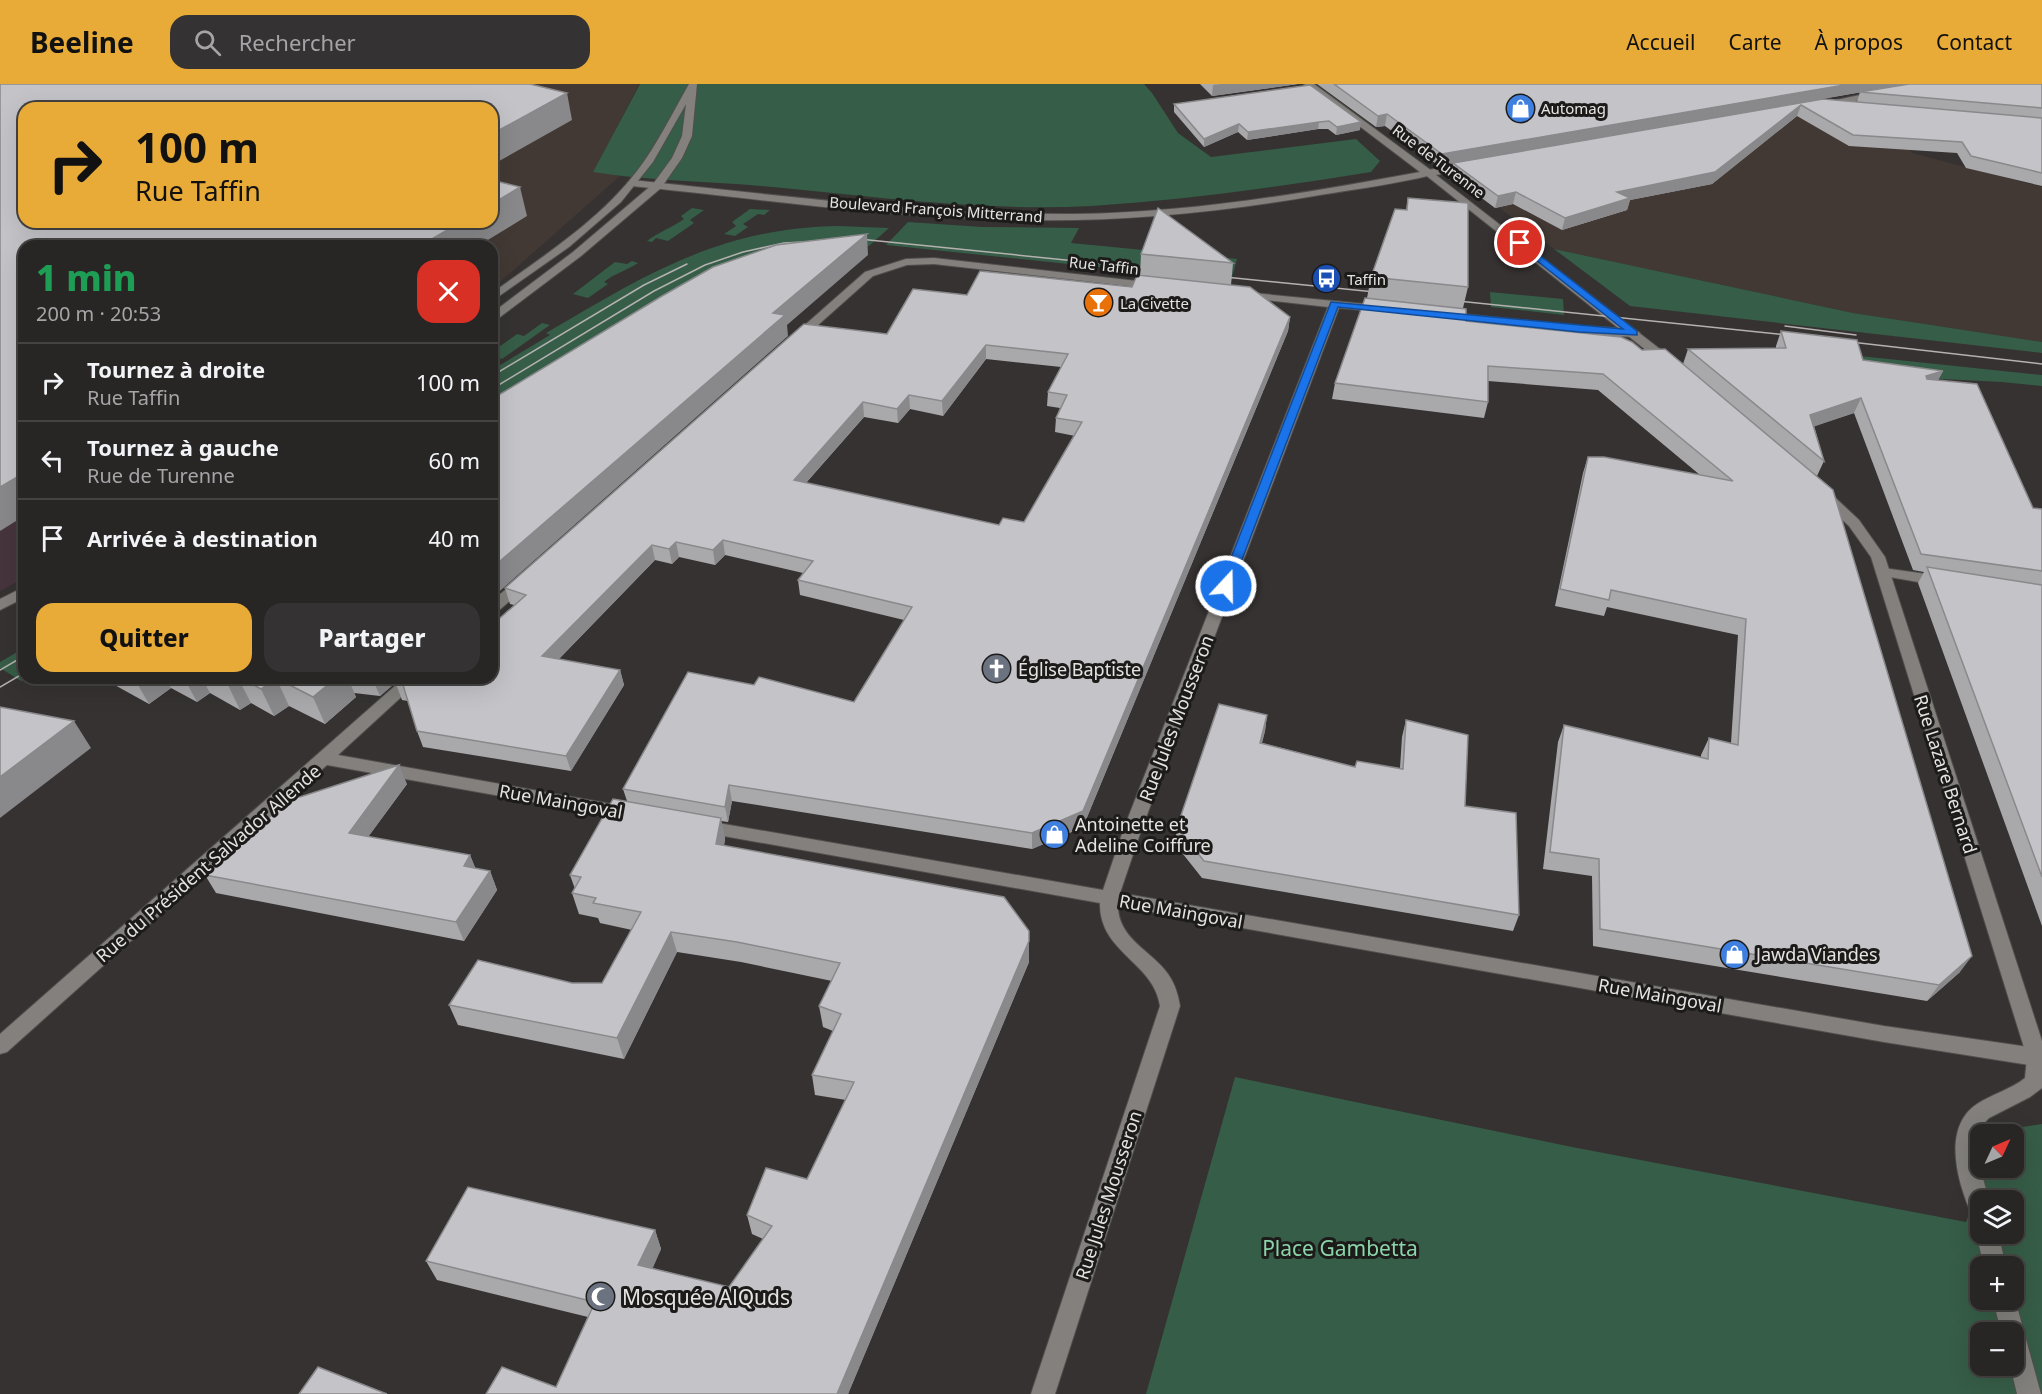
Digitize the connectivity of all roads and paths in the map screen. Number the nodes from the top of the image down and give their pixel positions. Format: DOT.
graph roads {
  1 [pos="692,85"];
  2 [pos="1306,86"];
  3 [pos="1892,92"];
  4 [pos="1860,109"];
  5 [pos="1488,163"];
  6 [pos="1428,173"];
  7 [pos="632,183"];
  8 [pos="657,186"];
  9 [pos="1169,287"];
  10 [pos="498,293"];
  11 [pos="1225,293"];
  12 [pos="1335,304"];
  13 [pos="1393,310"];
  14 [pos="1428,314"];
  15 [pos="498,315"];
  16 [pos="1634,333"];
  17 [pos="782,351"];
  18 [pos="1681,372"];
  19 [pos="1809,482"];
  20 [pos="536,570"];
  21 [pos="1883,572"];
  22 [pos="1959,584"];
  23 [pos="18,595"];
  24 [pos="498,604"];
  25 [pos="0,605"];
  26 [pos="407,684"];
  27 [pos="326,759"];
  28 [pos="648,816"];
  29 [pos="683,823"];
  30 [pos="1110,899"];
  31 [pos="0,1046"];
  32 [pos="2040,1058"];
  33 [pos="1975,1190"];
  34 [pos="2007,1310"];
  35 [pos="1043,1394"];
  36 [pos="2030,1394"];
  1 -- 7 [label="street"];
  1 -- 8 [label="street"];
  2 -- 6 [label="street, Rue de Turenne"];
  3 -- 4 [label="street"];
  5 -- 6 [label="street, Boulevard François Mitterrand"];
  6 -- 8 [label="street, Boulevard François Mitterrand"];
  6 -- 16 [label="street, Rue de Turenne"];
  7 -- 8 [label="street, Boulevard François Mitterrand"];
  7 -- 10 [label="street"];
  8 -- 15 [label="street"];
  9 -- 17 [label="street, Rue Taffin"];
  11 -- 12 [label="street"];
  12 -- 13 [label="street"];
  12 -- 30 [label="street, Rue Jules Mousseron"];
  14 -- 16 [label="street"];
  16 -- 18 [label="street, Rue de Turenne"];
  19 -- 21 [label="street, Rue Lazare Bernard"];
  20 -- 24 [label="street"];
  21 -- 22 [label="street"];
  21 -- 32 [label="street, Rue Lazare Bernard"];
  23 -- 25 [label="street"];
  26 -- 27 [label="street, Rue du Président Salvador Allende"];
  27 -- 28 [label="street, Rue Maingoval"];
  27 -- 31 [label="street, Rue du Président Salvador Allende"];
  29 -- 30 [label="street, Rue Maingoval"];
  30 -- 32 [label="street, Rue Maingoval"];
  30 -- 35 [label="street, Rue Jules Mousseron"];
  32 -- 33 [label="street, Rue Lazare Bernard"];
  34 -- 36 [label="street"];
}
